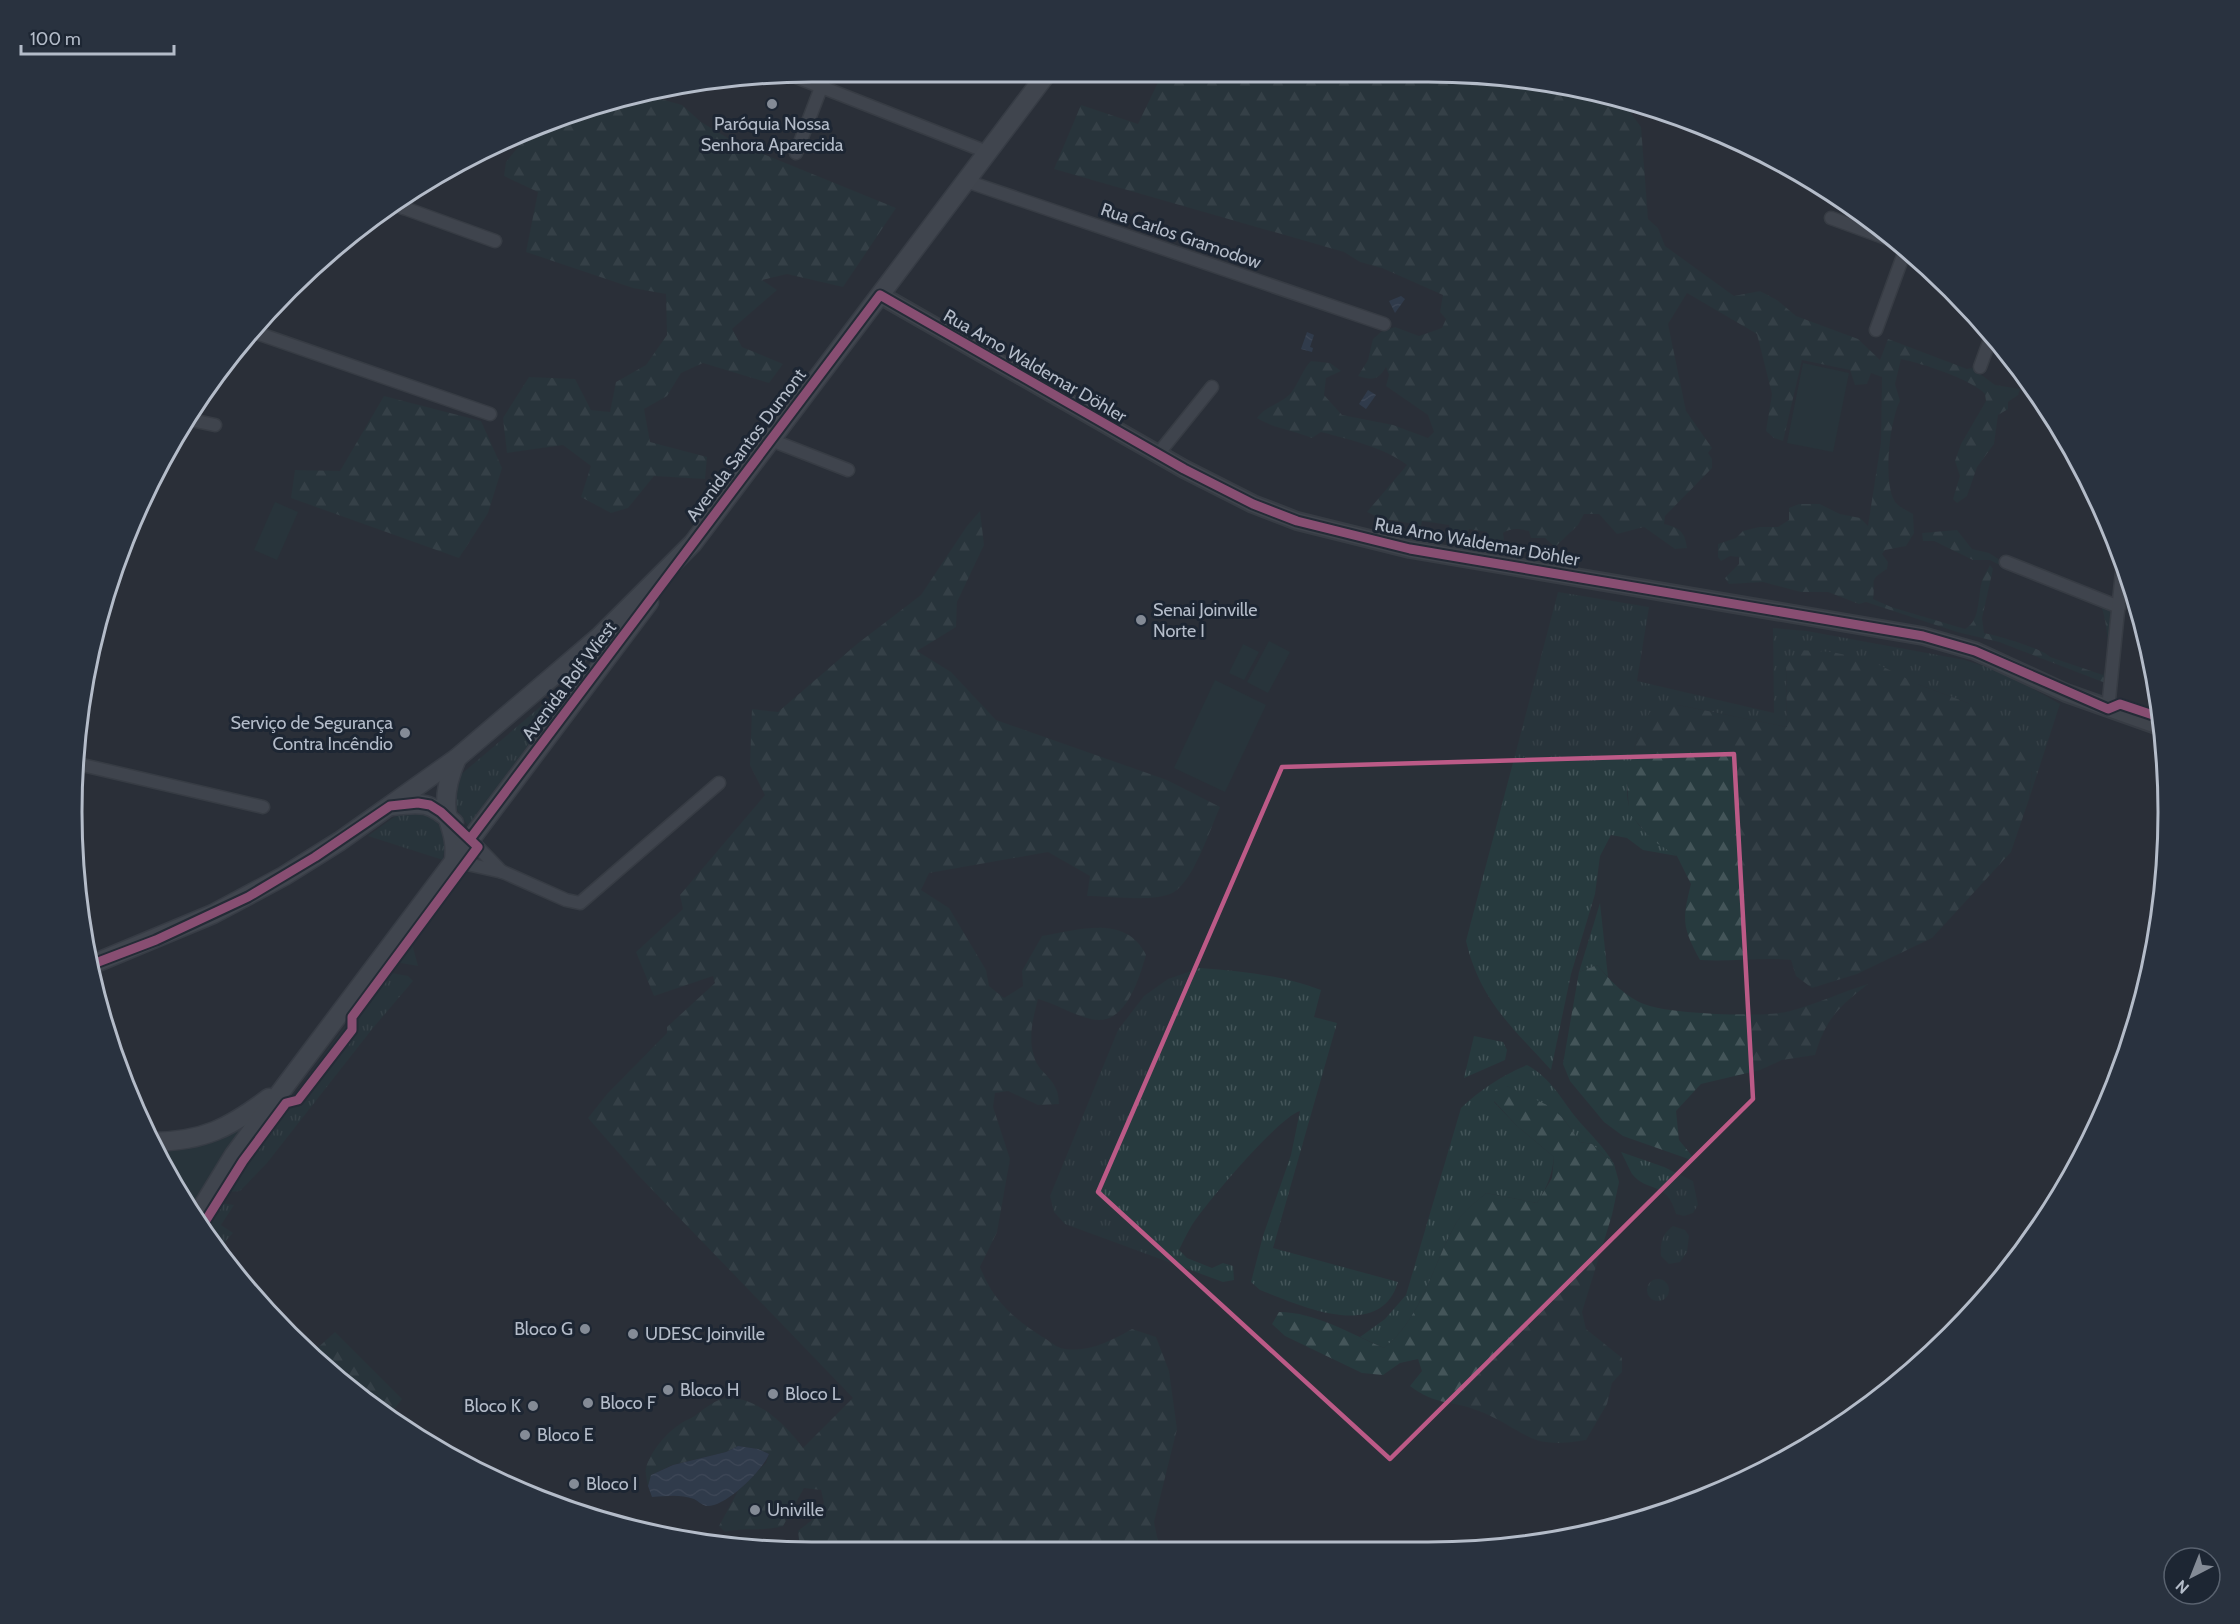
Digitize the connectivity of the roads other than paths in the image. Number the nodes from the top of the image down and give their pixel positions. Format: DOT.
graph roads {
  1 [pos="812,83"];
  2 [pos="823,83"];
  3 [pos="1040,83"];
  4 [pos="822,87"];
  5 [pos="987,152"];
  6 [pos="796,153"];
  7 [pos="966,181"];
  8 [pos="403,208"];
  9 [pos="1831,218"];
  10 [pos="1872,233"];
  11 [pos="495,241"];
  12 [pos="1902,258"];
  13 [pos="880,295"];
  14 [pos="1384,324"];
  15 [pos="1876,330"];
  16 [pos="261,334"];
  17 [pos="1988,345"];
  18 [pos="1980,367"];
  19 [pos="1212,387"];
  20 [pos="490,414"];
  21 [pos="196,421"];
  22 [pos="215,425"];
  23 [pos="771,440"];
  24 [pos="1158,454"];
  25 [pos="848,470"];
  26 [pos="693,543"];
  27 [pos="2006,562"];
  28 [pos="2121,584"];
  29 [pos="2119,607"];
  30 [pos="2108,709"];
  31 [pos="2152,724"];
  32 [pos="457,758"];
  33 [pos="84,765"];
  34 [pos="719,783"];
  35 [pos="390,806"];
  36 [pos="263,807"];
  37 [pos="448,819"];
  38 [pos="470,839"];
  39 [pos="454,861"];
  40 [pos="503,873"];
  41 [pos="98,961"];
  42 [pos="285,1086"];
  43 [pos="162,1142"];
  44 [pos="201,1210"];
  1 -- 4 [label="street"];
  2 -- 4 [label="street"];
  3 -- 5 [label="main road, Avenida Santos Dumont"];
  4 -- 5 [label="street"];
  4 -- 6 [label="street"];
  5 -- 7 [label="main road, Avenida Santos Dumont"];
  7 -- 13 [label="main road, Avenida Santos Dumont"];
  7 -- 14 [label="street, Rua Carlos Gramodow"];
  8 -- 11 [label="street"];
  9 -- 10 [label="street"];
  12 -- 15 [label="street"];
  13 -- 23 [label="main road, Avenida Santos Dumont"];
  13 -- 24 [label="main road, Rua Arno Waldemar Döhler"];
  16 -- 20 [label="street"];
  17 -- 18 [label="street"];
  19 -- 24 [label="street"];
  21 -- 22 [label="street"];
  23 -- 25 [label="street"];
  23 -- 26 [label="main road, Avenida Santos Dumont"];
  24 -- 30 [label="main road, Rua Arno Waldemar Döhler"];
  26 -- 32 [label="main road, Avenida Santos Dumont"];
  26 -- 38 [label="main road, Avenida Rolf Wiest"];
  27 -- 29 [label="street"];
  28 -- 29 [label="street"];
  29 -- 30 [label="street"];
  30 -- 31 [label="main road, Rua Arno Waldemar Döhler"];
  32 -- 35 [label="main road, Avenida Santos Dumont"];
  32 -- 37 [label="main road"];
  33 -- 36 [label="street"];
  34 -- 40 [label="street"];
  35 -- 37 [label="main road"];
  35 -- 41 [label="main road, Avenida Santos Dumont"];
  37 -- 38 [label="main road"];
  37 -- 39 [label="main road"];
  38 -- 39 [label="main road, Avenida Rolf Wiest"];
  38 -- 40 [label="street"];
  39 -- 40 [label="street"];
  39 -- 42 [label="main road, Avenida Rolf Wiest"];
  42 -- 43 [label="main road"];
  42 -- 44 [label="main road, Avenida Rolf Wiest"];
}
